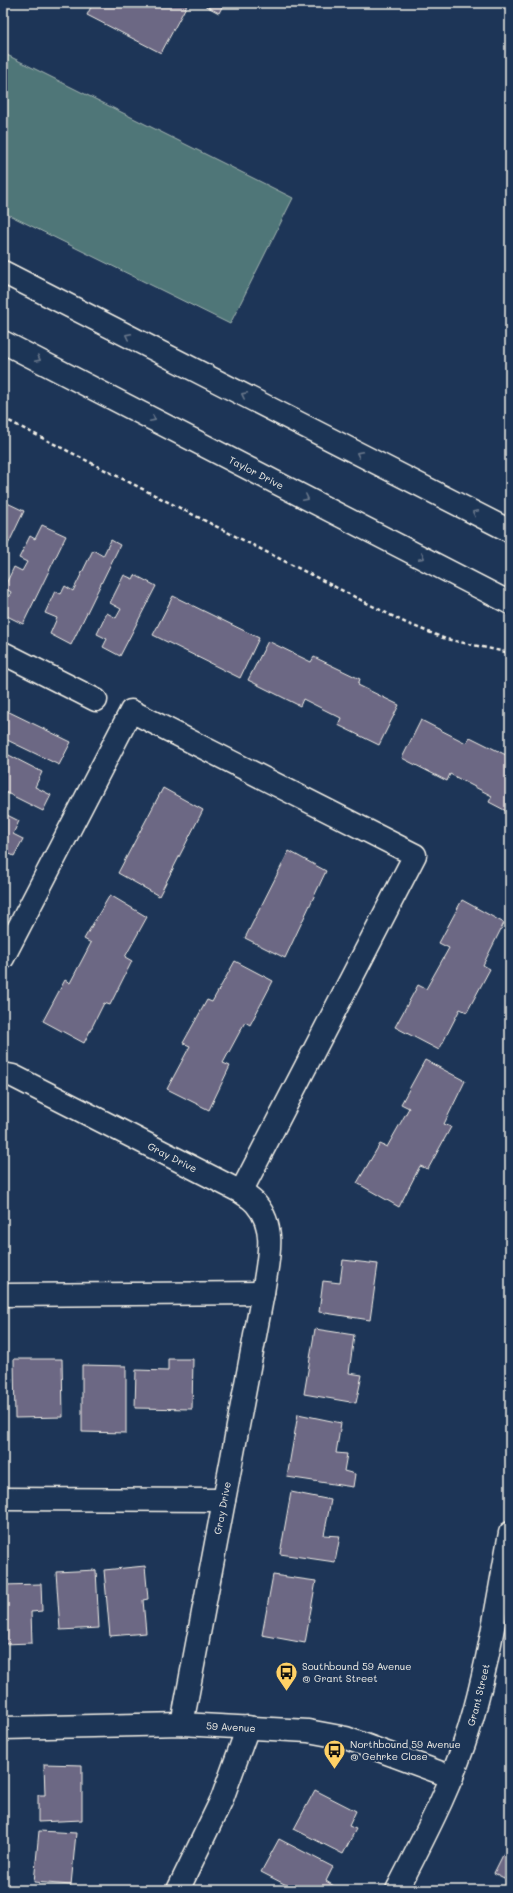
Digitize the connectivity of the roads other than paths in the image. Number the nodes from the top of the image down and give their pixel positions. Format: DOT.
graph roads {
  1 [pos="3,272"];
  2 [pos="3,342"];
  3 [pos="510,531"];
  4 [pos="510,603"];
  5 [pos="3,654"];
  6 [pos="96,700"];
  7 [pos="3,958"];
  8 [pos="3,1074"];
  9 [pos="241,1192"];
  10 [pos="262,1293"];
  11 [pos="3,1295"];
  12 [pos="3,1499"];
  13 [pos="224,1500"];
  14 [pos="510,1533"];
  15 [pos="182,1724"];
  16 [pos="248,1727"];
  17 [pos="3,1728"];
  18 [pos="452,1777"];
  19 [pos="178,1890"];
  20 [pos="397,1890"];
  3 -- 1 [label="street, one-way"];
  2 -- 4 [label="street, Taylor Drive, one-way"];
  5 -- 6 [label="street"];
  7 -- 9 [label="street"];
  8 -- 9 [label="street, Gray Drive"];
  9 -- 10 [label="street, Gray Drive"];
  10 -- 11 [label="street"];
  10 -- 13 [label="street, Gray Drive"];
  12 -- 13 [label="street"];
  13 -- 15 [label="street, Gray Drive"];
  14 -- 18 [label="street, Grant Street"];
  15 -- 16 [label="street, 59 Avenue"];
  15 -- 17 [label="street, 59 Avenue"];
  16 -- 18 [label="street, 59 Avenue"];
  16 -- 19 [label="street"];
  18 -- 20 [label="street, Grant Street"];
}
